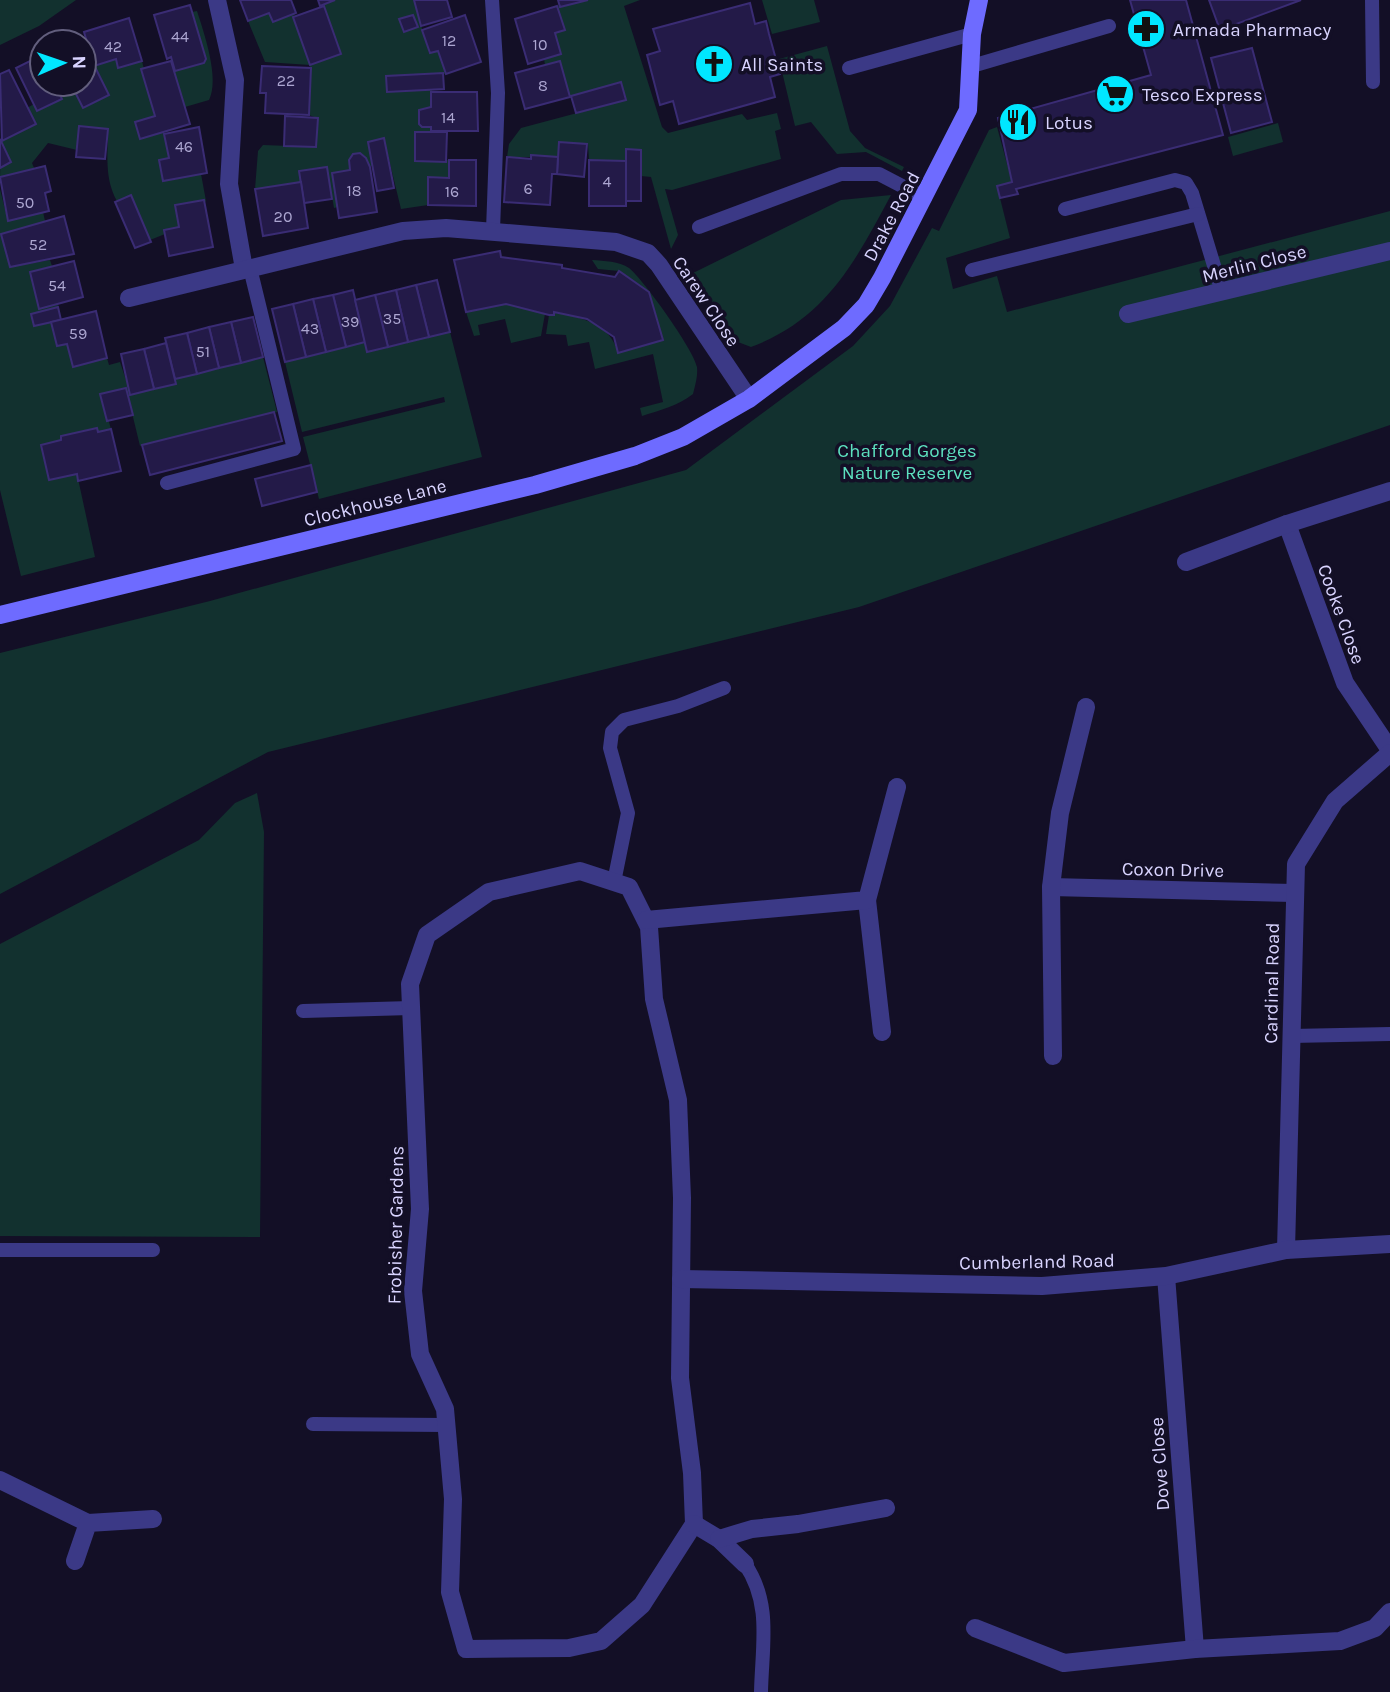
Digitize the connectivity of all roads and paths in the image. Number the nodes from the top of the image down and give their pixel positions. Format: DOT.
graph roads {
  1 [pos="217,0"];
  2 [pos="492,0"];
  3 [pos="978,0"];
  4 [pos="1372,0"];
  5 [pos="1109,26"];
  6 [pos="972,34"];
  7 [pos="972,66"];
  8 [pos="849,68"];
  9 [pos="1373,82"];
  10 [pos="925,198"];
  11 [pos="1065,209"];
  12 [pos="1198,214"];
  13 [pos="698,227"];
  14 [pos="493,230"];
  15 [pos="1390,251"];
  16 [pos="247,269"];
  17 [pos="972,270"];
  18 [pos="1222,292"];
  19 [pos="129,298"];
  20 [pos="1128,314"];
  21 [pos="749,399"];
  22 [pos="167,482"];
  23 [pos="1390,491"];
  24 [pos="1287,524"];
  25 [pos="1186,562"];
  26 [pos="0,615"];
  27 [pos="724,688"];
  28 [pos="1086,707"];
  29 [pos="1390,752"];
  30 [pos="897,787"];
  31 [pos="614,882"];
  32 [pos="1051,887"];
  33 [pos="1294,893"];
  34 [pos="867,900"];
  35 [pos="646,920"];
  36 [pos="411,1008"];
  37 [pos="303,1011"];
  38 [pos="882,1032"];
  39 [pos="1390,1034"];
  40 [pos="1291,1036"];
  41 [pos="1053,1056"];
  42 [pos="1390,1244"];
  43 [pos="0,1250"];
  44 [pos="153,1250"];
  45 [pos="1286,1251"];
  46 [pos="1166,1276"];
  47 [pos="681,1279"];
  48 [pos="313,1424"];
  49 [pos="446,1424"];
  50 [pos="0,1480"];
  51 [pos="886,1508"];
  52 [pos="153,1519"];
  53 [pos="88,1523"];
  54 [pos="694,1524"];
  55 [pos="719,1539"];
  56 [pos="75,1561"];
  57 [pos="745,1564"];
  58 [pos="1390,1612"];
  59 [pos="975,1628"];
  60 [pos="1195,1649"];
  61 [pos="761,1692"];
  1 -- 16 [label="street"];
  2 -- 14 [label="lane"];
  3 -- 6 [label="street, Drake Road"];
  4 -- 9 [label="lane"];
  5 -- 7 [label="lane"];
  6 -- 7 [label="street, Drake Road"];
  6 -- 8 [label="lane"];
  7 -- 10 [label="street, Drake Road"];
  10 -- 13 [label="lane"];
  10 -- 21 [label="street, Drake Road"];
  11 -- 12 [label="lane"];
  12 -- 17 [label="lane"];
  12 -- 18 [label="lane"];
  14 -- 16 [label="street, Carew Close"];
  14 -- 21 [label="street, Carew Close"];
  15 -- 18 [label="street, Merlin Close"];
  16 -- 19 [label="street, Carew Close"];
  16 -- 22 [label="lane"];
  18 -- 20 [label="street, Merlin Close"];
  21 -- 26 [label="street, Clockhouse Lane"];
  23 -- 24 [label="street"];
  24 -- 25 [label="street"];
  24 -- 29 [label="street, Cooke Close"];
  27 -- 31 [label="lane"];
  28 -- 32 [label="street"];
  29 -- 33 [label="street, Cardinal Road"];
  30 -- 34 [label="street"];
  31 -- 35 [label="street, Frobisher Gardens"];
  31 -- 36 [label="street, Frobisher Gardens"];
  32 -- 33 [label="street, Coxon Drive"];
  32 -- 41 [label="street"];
  33 -- 40 [label="street, Cardinal Road"];
  34 -- 35 [label="street"];
  34 -- 38 [label="street"];
  35 -- 47 [label="street, Frobisher Gardens"];
  36 -- 37 [label="lane"];
  36 -- 49 [label="street, Frobisher Gardens"];
  39 -- 40 [label="lane"];
  40 -- 45 [label="street, Cardinal Road"];
  42 -- 45 [label="street, Cumberland Road"];
  43 -- 44 [label="lane"];
  45 -- 46 [label="street, Cumberland Road"];
  46 -- 47 [label="street, Cumberland Road"];
  46 -- 60 [label="street, Dove Close"];
  47 -- 54 [label="street, Frobisher Gardens"];
  48 -- 49 [label="lane"];
  49 -- 54 [label="street, Frobisher Gardens"];
  50 -- 53 [label="street"];
  51 -- 55 [label="street"];
  52 -- 53 [label="street"];
  53 -- 56 [label="street"];
  54 -- 55 [label="street"];
  55 -- 57 [label="street"];
  57 -- 61 [label="lane"];
  58 -- 60 [label="street"];
  59 -- 60 [label="street"];
}
